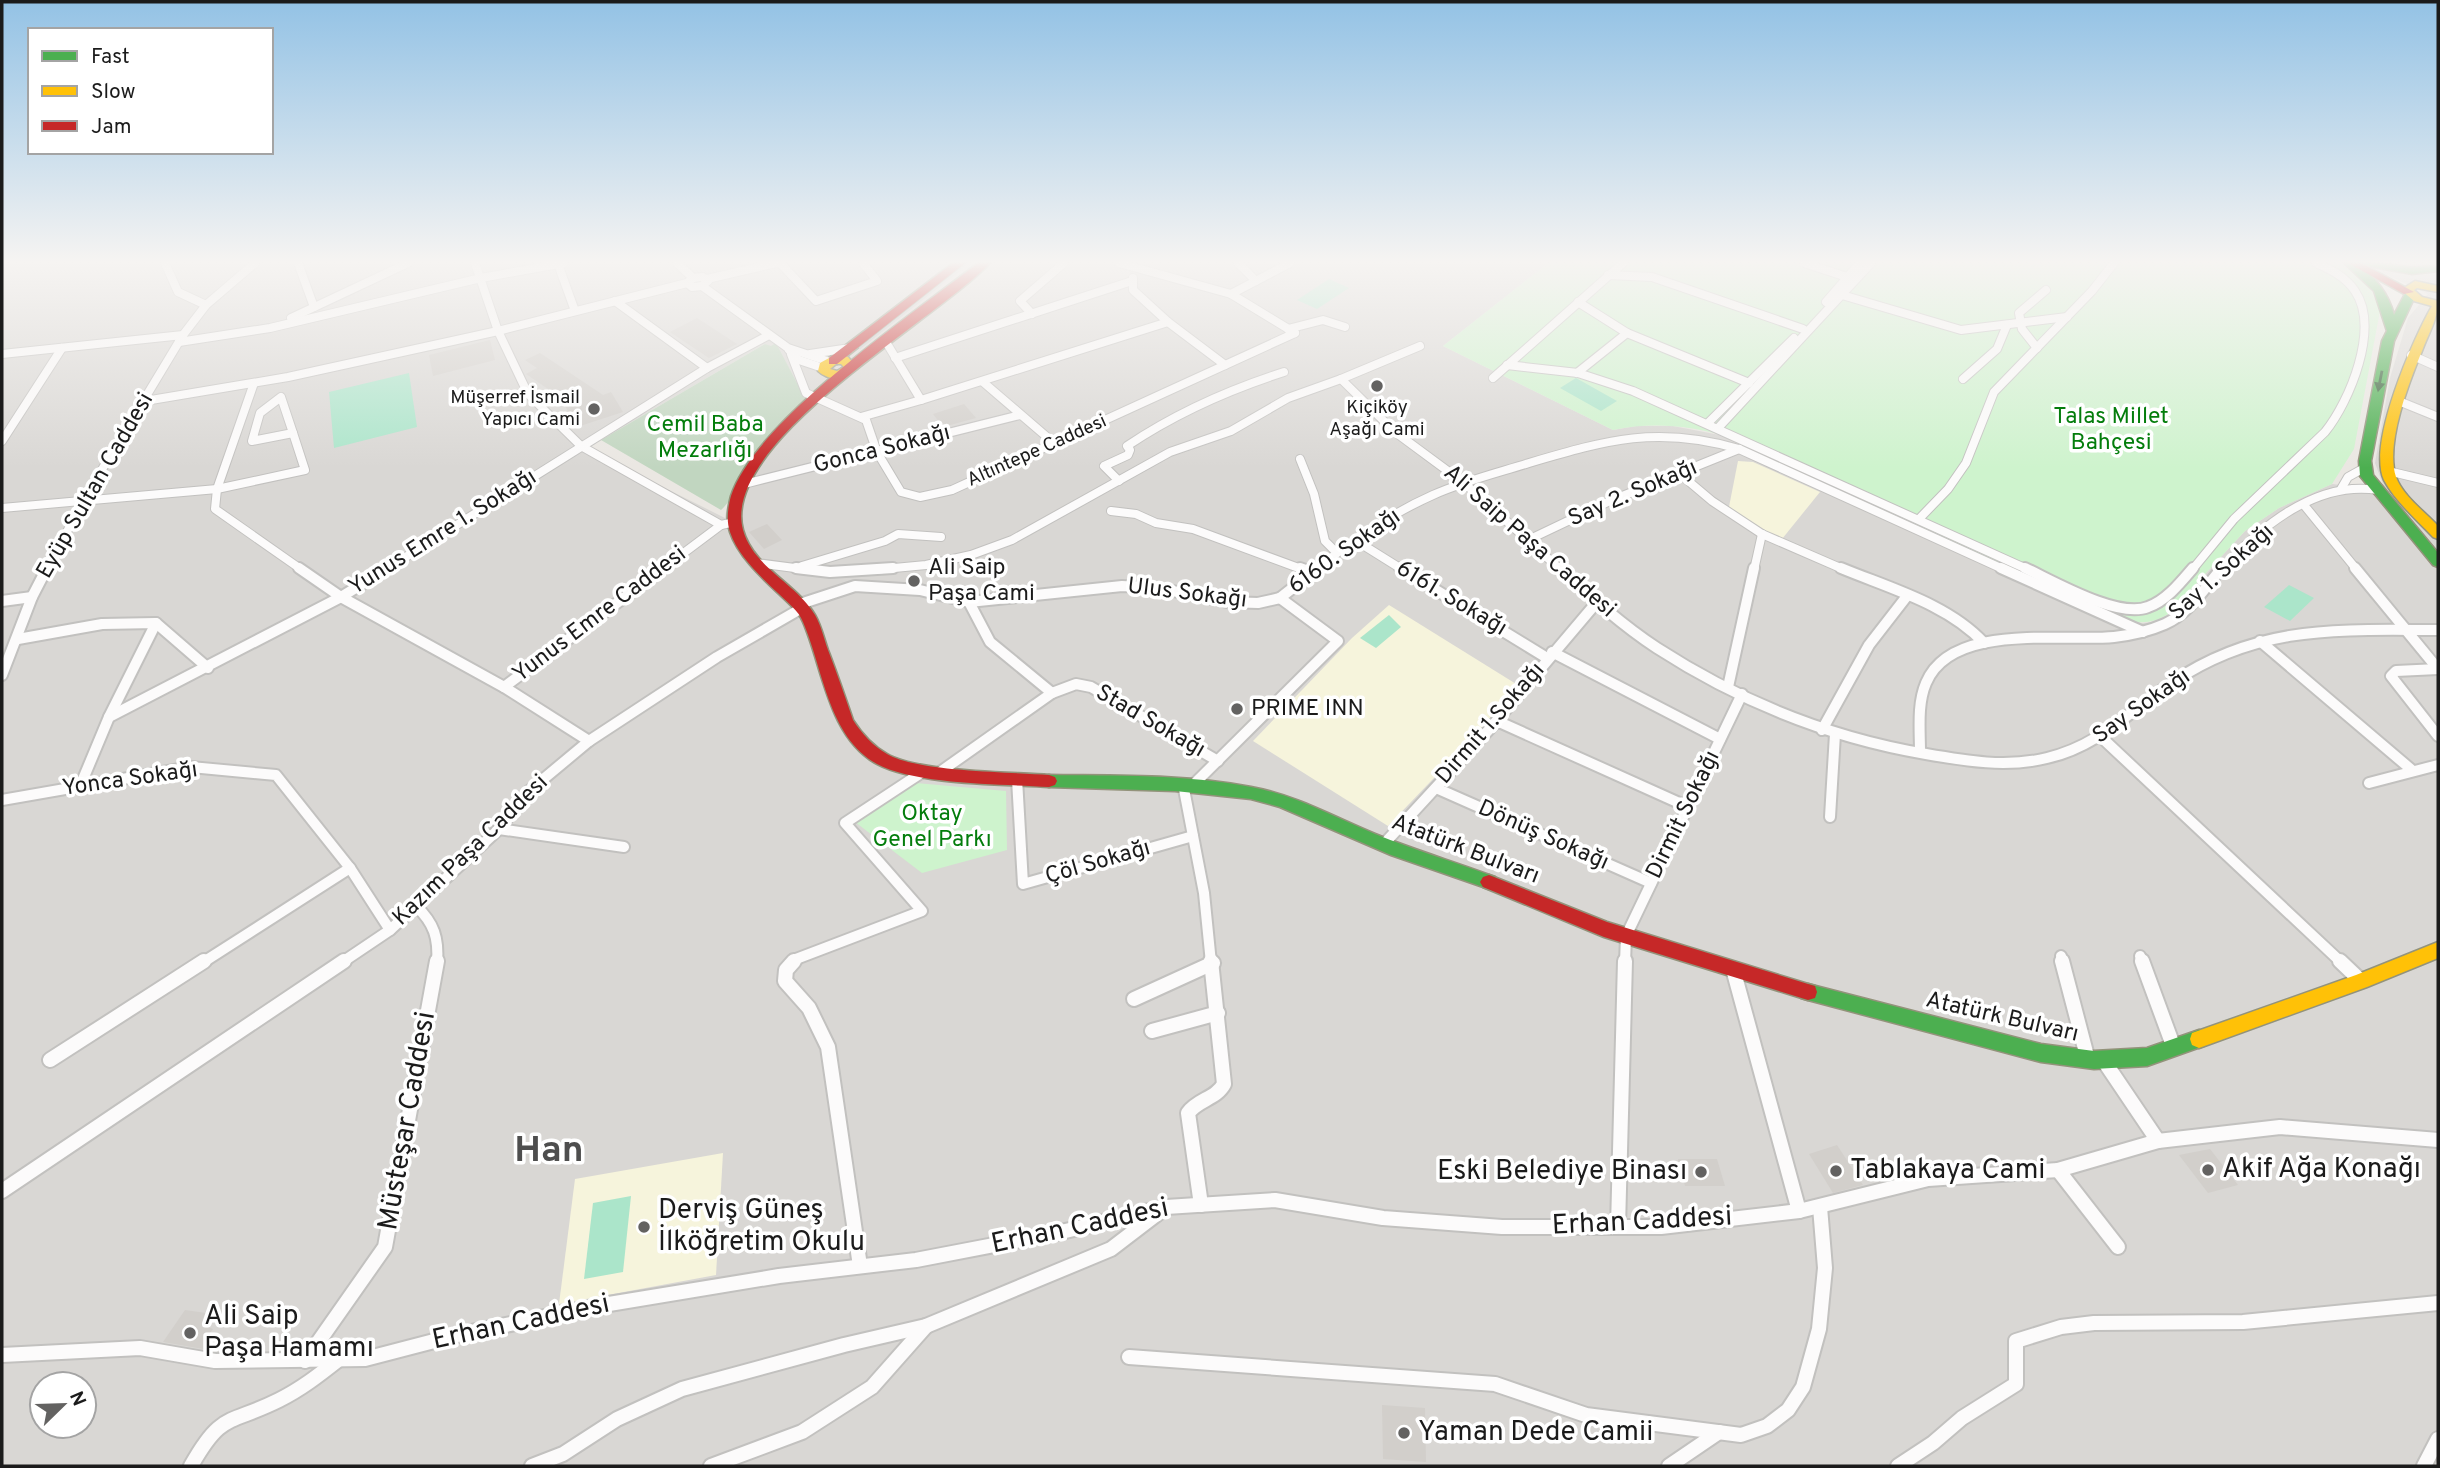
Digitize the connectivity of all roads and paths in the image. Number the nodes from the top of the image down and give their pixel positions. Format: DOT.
graph roads {
  1 [pos="498,331"];
  2 [pos="186,332"];
  3 [pos="239,332"];
  4 [pos="496,332"];
  5 [pos="657,332"];
  6 [pos="765,332"];
  7 [pos="873,332"];
  8 [pos="899,332"];
  9 [pos="977,332"];
  10 [pos="1139,332"];
  11 [pos="1181,332"];
  12 [pos="1290,332"];
  13 [pos="1545,332"];
  14 [pos="1800,332"];
  15 [pos="1808,332"];
  16 [pos="2005,332"];
  17 [pos="2024,332"];
  18 [pos="2053,332"];
  19 [pos="2365,332"];
  20 [pos="2392,332"];
  21 [pos="2424,332"];
  22 [pos="1627,333"];
  23 [pos="769,335"];
  24 [pos="181,338"];
  25 [pos="886,342"];
  26 [pos="1420,345"];
  27 [pos="61,348"];
  28 [pos="852,348"];
  29 [pos="2037,348"];
  30 [pos="789,351"];
  31 [pos="2,354"];
  32 [pos="805,355"];
  33 [pos="2412,355"];
  34 [pos="895,358"];
  35 [pos="1225,365"];
  36 [pos="1507,365"];
  37 [pos="834,367"];
  38 [pos="2438,367"];
  39 [pos="707,368"];
  40 [pos="1284,372"];
  41 [pos="1577,373"];
  42 [pos="288,377"];
  43 [pos="1493,378"];
  44 [pos="1340,379"];
  45 [pos="1964,379"];
  46 [pos="983,382"];
  47 [pos="254,383"];
  48 [pos="1749,383"];
  49 [pos="281,397"];
  50 [pos="814,399"];
  51 [pos="921,400"];
  52 [pos="145,401"];
  53 [pos="2401,402"];
  54 [pos="1020,415"];
  55 [pos="861,416"];
  56 [pos="2438,417"];
  57 [pos="1709,422"];
  58 [pos="1719,427"];
  59 [pos="293,433"];
  60 [pos="2,441"];
  61 [pos="1054,443"];
  62 [pos="582,446"];
  63 [pos="1739,449"];
  64 [pos="877,452"];
  65 [pos="1300,459"];
  66 [pos="2366,467"];
  67 [pos="2388,471"];
  68 [pos="1680,474"];
  69 [pos="1119,481"];
  70 [pos="1467,482"];
  71 [pos="2438,483"];
  72 [pos="744,484"];
  73 [pos="217,489"];
  74 [pos="2341,489"];
  75 [pos="2378,490"];
  76 [pos="83,501"];
  77 [pos="2304,505"];
  78 [pos="2,508"];
  79 [pos="1111,511"];
  80 [pos="1919,519"];
  81 [pos="728,524"];
  82 [pos="1762,534"];
  83 [pos="2438,534"];
  84 [pos="941,537"];
  85 [pos="1528,540"];
  86 [pos="1355,541"];
  87 [pos="1337,553"];
  88 [pos="2438,562"];
  89 [pos="757,563"];
  90 [pos="799,567"];
  91 [pos="1311,572"];
  92 [pos="1907,596"];
  93 [pos="32,597"];
  94 [pos="341,597"];
  95 [pos="1280,598"];
  96 [pos="2,601"];
  97 [pos="969,602"];
  98 [pos="1597,602"];
  99 [pos="801,606"];
  100 [pos="156,623"];
  101 [pos="2404,629"];
  102 [pos="2438,630"];
  103 [pos="2143,632"];
  104 [pos="18,639"];
  105 [pos="2260,641"];
  106 [pos="1984,643"];
  107 [pos="1550,655"];
  108 [pos="208,667"];
  109 [pos="2438,669"];
  110 [pos="2,675"];
  111 [pos="504,687"];
  112 [pos="1728,687"];
  113 [pos="1052,693"];
  114 [pos="1742,694"];
  115 [pos="109,717"];
  116 [pos="1497,721"];
  117 [pos="1822,730"];
  118 [pos="1835,734"];
  119 [pos="2438,736"];
  120 [pos="2101,737"];
  121 [pos="1720,739"];
  122 [pos="589,741"];
  123 [pos="1920,752"];
  124 [pos="1218,761"];
  125 [pos="2438,765"];
  126 [pos="2413,771"];
  127 [pos="932,772"];
  128 [pos="1017,779"];
  129 [pos="2369,783"];
  130 [pos="81,784"];
  131 [pos="1189,784"];
  132 [pos="1436,788"];
  133 [pos="2,800"];
  134 [pos="1686,806"];
  135 [pos="1830,817"];
  136 [pos="499,829"];
  137 [pos="1193,836"];
  138 [pos="1383,845"];
  139 [pos="624,847"];
  140 [pos="350,868"];
  141 [pos="1651,883"];
  142 [pos="416,906"];
  143 [pos="390,930"];
  144 [pos="1626,936"];
  145 [pos="2438,950"];
  146 [pos="2061,956"];
  147 [pos="2140,956"];
  148 [pos="1213,963"];
  149 [pos="1733,969"];
  150 [pos="2361,981"];
  151 [pos="1134,999"];
  152 [pos="1218,1013"];
  153 [pos="1152,1031"];
  154 [pos="2174,1048"];
  155 [pos="50,1060"];
  156 [pos="2096,1060"];
  157 [pos="2438,1140"];
  158 [pos="2158,1141"];
  159 [pos="2058,1170"];
  160 [pos="2,1191"];
  161 [pos="1201,1205"];
  162 [pos="1166,1207"];
  163 [pos="1820,1207"];
  164 [pos="1799,1212"];
  165 [pos="1618,1227"];
  166 [pos="2118,1247"];
  167 [pos="860,1266"];
  168 [pos="2438,1303"];
  169 [pos="926,1326"];
  170 [pos="2,1355"];
  171 [pos="1129,1357"];
  172 [pos="338,1360"];
  173 [pos="305,1361"];
  174 [pos="1719,1432"];
  175 [pos="2438,1439"];
  176 [pos="191,1466"];
  177 [pos="532,1466"];
  178 [pos="711,1466"];
  179 [pos="1669,1466"];
  180 [pos="1898,1466"];
  181 [pos="2424,1466"];
  1 -- 62 [label="street"];
  2 -- 24 [label="street, Eyüp Sultan Caddesi"];
  3 -- 24 [label="street"];
  4 -- 42 [label="street"];
  5 -- 39 [label="street"];
  6 -- 23 [label="street"];
  7 -- 28 [label="main road"];
  8 -- 25 [label="main road"];
  9 -- 34 [label="street"];
  10 -- 46 [label="street"];
  11 -- 35 [label="street"];
  12 -- 35 [label="street, Altıntepe Caddesi"];
  13 -- 36 [label="street"];
  14 -- 48 [label="street"];
  15 -- 58 [label="street"];
  16 -- 45 [label="street"];
  17 -- 29 [label="street"];
  18 -- 29 [label="street"];
  19 -- 80 [label="street"];
  20 -- 66 [label="main road, one-way"];
  21 -- 33 [label="main road"];
  22 -- 41 [label="street"];
  22 -- 48 [label="street"];
  23 -- 30 [label="street"];
  23 -- 39 [label="street, Yunus Emre 1. Sokağı"];
  24 -- 27 [label="street"];
  24 -- 52 [label="street, Eyüp Sultan Caddesi"];
  25 -- 34 [label="street"];
  25 -- 37 [label="main road"];
  26 -- 44 [label="street"];
  27 -- 31 [label="street"];
  27 -- 60 [label="street"];
  28 -- 32 [label="street"];
  28 -- 37 [label="main road"];
  29 -- 80 [label="street"];
  30 -- 32 [label="street"];
  30 -- 37 [label="street"];
  30 -- 50 [label="street"];
  32 -- 37 [label="street"];
  33 -- 38 [label="street"];
  33 -- 53 [label="main road"];
  34 -- 51 [label="street"];
  35 -- 61 [label="street, Altıntepe Caddesi"];
  36 -- 41 [label="street"];
  36 -- 43 [label="street"];
  37 -- 50 [label="main road"];
  39 -- 62 [label="street, Yunus Emre 1. Sokağı"];
  40 -- 69 [label="street"];
  41 -- 57 [label="street"];
  42 -- 47 [label="street"];
  42 -- 49 [label="street"];
  44 -- 69 [label="street"];
  44 -- 70 [label="street, Ali Saip Paşa Caddesi"];
  46 -- 51 [label="street"];
  46 -- 54 [label="street"];
  47 -- 52 [label="street"];
  47 -- 73 [label="street"];
  48 -- 57 [label="street"];
  49 -- 59 [label="street"];
  49 -- 59 [label="street"];
  50 -- 55 [label="street"];
  50 -- 72 [label="main road"];
  51 -- 55 [label="street"];
  52 -- 76 [label="street, Eyüp Sultan Caddesi"];
  53 -- 56 [label="street"];
  53 -- 67 [label="main road"];
  54 -- 61 [label="street"];
  54 -- 64 [label="street, Gonca Sokağı"];
  55 -- 64 [label="street, Altıntepe Caddesi"];
  57 -- 58 [label="street"];
  58 -- 80 [label="street"];
  59 -- 73 [label="street"];
  61 -- 64 [label="street, Altıntepe Caddesi"];
  62 -- 81 [label="street"];
  62 -- 94 [label="street, Yunus Emre 1. Sokağı"];
  63 -- 68 [label="street, Say 2. Sokağı"];
  63 -- 70 [label="street, 6160. Sokağı"];
  63 -- 103 [label="street, 6160. Sokağı"];
  64 -- 72 [label="street, Gonca Sokağı"];
  65 -- 87 [label="street"];
  66 -- 74 [label="street"];
  66 -- 75 [label="main road"];
  67 -- 71 [label="street"];
  67 -- 83 [label="main road"];
  68 -- 82 [label="street"];
  68 -- 85 [label="street, Say 2. Sokağı"];
  69 -- 90 [label="street"];
  70 -- 85 [label="street, Ali Saip Paşa Caddesi"];
  70 -- 86 [label="street, 6160. Sokağı"];
  72 -- 81 [label="main road"];
  73 -- 76 [label="street"];
  73 -- 94 [label="street, Yunus Emre Caddesi"];
  74 -- 75 [label="street, Say 1. Sokağı"];
  74 -- 77 [label="street, Say 1. Sokağı"];
  75 -- 88 [label="main road"];
  76 -- 78 [label="street"];
  76 -- 93 [label="street, Eyüp Sultan Caddesi"];
  77 -- 101 [label="street"];
  77 -- 103 [label="street, Say 1. Sokağı"];
  79 -- 91 [label="street"];
  81 -- 89 [label="main road, Atatürk Bulvarı"];
  81 -- 111 [label="street, Yunus Emre Caddesi"];
  82 -- 92 [label="street"];
  82 -- 112 [label="street"];
  84 -- 90 [label="street"];
  85 -- 98 [label="street, Ali Saip Paşa Caddesi"];
  86 -- 87 [label="street, 6160. Sokağı"];
  86 -- 107 [label="street, 6161. Sokağı"];
  87 -- 91 [label="street, 6160. Sokağı"];
  89 -- 90 [label="street"];
  89 -- 99 [label="main road, Atatürk Bulvarı"];
  91 -- 95 [label="street, 6160. Sokağı"];
  92 -- 106 [label="street"];
  92 -- 117 [label="street"];
  93 -- 96 [label="street"];
  93 -- 104 [label="street, Eyüp Sultan Caddesi"];
  94 -- 108 [label="street, Yunus Emre 1. Sokağı"];
  94 -- 111 [label="street, Yunus Emre Caddesi"];
  95 -- 97 [label="street, Ulus Sokağı"];
  95 -- 124 [label="street, 6160. Sokağı"];
  97 -- 99 [label="street, Ulus Sokağı"];
  97 -- 113 [label="street"];
  98 -- 107 [label="street, Dirmit 1.Sokağı"];
  98 -- 112 [label="street, Ali Saip Paşa Caddesi"];
  99 -- 122 [label="street, Kazım Paşa Caddesi"];
  99 -- 127 [label="main road, Atatürk Bulvarı"];
  100 -- 104 [label="street"];
  100 -- 108 [label="street"];
  100 -- 115 [label="street"];
  101 -- 102 [label="street, Say Sokağı"];
  101 -- 105 [label="street, Say Sokağı"];
  101 -- 109 [label="street"];
  103 -- 106 [label="street, Say 1. Sokağı"];
  104 -- 110 [label="street, Eyüp Sultan Caddesi"];
  105 -- 120 [label="street, Say Sokağı"];
  105 -- 126 [label="street"];
  106 -- 123 [label="street, Say 1. Sokağı"];
  107 -- 116 [label="street, Dirmit 1.Sokağı"];
  107 -- 121 [label="street, 6161. Sokağı"];
  108 -- 115 [label="street, Yunus Emre 1. Sokağı"];
  109 -- 119 [label="street"];
  111 -- 122 [label="street"];
  112 -- 114 [label="street, Say Sokağı"];
  113 -- 124 [label="street, Stad Sokağı"];
  113 -- 127 [label="street, Stad Sokağı"];
  114 -- 117 [label="street, Say Sokağı"];
  114 -- 121 [label="street, Dirmit Sokağı"];
  115 -- 130 [label="street"];
  116 -- 132 [label="street, Dirmit 1.Sokağı"];
  116 -- 134 [label="street"];
  116 -- 138 [label="street"];
  117 -- 118 [label="street, Say Sokağı"];
  118 -- 123 [label="street, Say Sokağı"];
  118 -- 135 [label="street"];
  120 -- 123 [label="street, Say Sokağı"];
  120 -- 150 [label="street"];
  121 -- 134 [label="street, Dirmit Sokağı"];
  122 -- 136 [label="street, Kazım Paşa Caddesi"];
  124 -- 131 [label="street, 6160. Sokağı"];
  125 -- 126 [label="street"];
  126 -- 129 [label="street"];
  127 -- 128 [label="main road, Atatürk Bulvarı"];
  127 -- 167 [label="street, Stad Sokağı"];
  128 -- 131 [label="main road, Atatürk Bulvarı"];
  128 -- 137 [label="street, Çöl Sokağı"];
  130 -- 133 [label="street, Yonca Sokağı"];
  130 -- 140 [label="street, Yonca Sokağı"];
  131 -- 137 [label="street"];
  131 -- 138 [label="main road, Atatürk Bulvarı"];
  132 -- 138 [label="street, Dirmit 1.Sokağı"];
  132 -- 141 [label="street, Dönüş Sokağı"];
  134 -- 141 [label="street, Dirmit Sokağı"];
  136 -- 139 [label="street"];
  136 -- 142 [label="street, Kazım Paşa Caddesi"];
  137 -- 148 [label="street"];
  138 -- 144 [label="main road, Atatürk Bulvarı"];
  140 -- 143 [label="street, Yonca Sokağı"];
  140 -- 155 [label="street"];
  141 -- 144 [label="street, Dirmit Sokağı"];
  142 -- 143 [label="street, Kazım Paşa Caddesi"];
  142 -- 173 [label="street, Müsteşar Caddesi"];
  143 -- 160 [label="street, Kazım Paşa Caddesi"];
  144 -- 149 [label="main road, Atatürk Bulvarı"];
  144 -- 165 [label="street"];
  145 -- 150 [label="main road, Atatürk Bulvarı"];
  146 -- 156 [label="street"];
  147 -- 154 [label="street"];
  148 -- 151 [label="street"];
  148 -- 152 [label="street"];
  149 -- 156 [label="main road, Atatürk Bulvarı"];
  149 -- 164 [label="street"];
  150 -- 154 [label="main road, Atatürk Bulvarı"];
  152 -- 153 [label="street"];
  152 -- 161 [label="street"];
  154 -- 156 [label="main road, Atatürk Bulvarı"];
  156 -- 158 [label="street"];
  157 -- 158 [label="street, Erhan Caddesi"];
  158 -- 159 [label="street, Erhan Caddesi"];
  159 -- 163 [label="street, Erhan Caddesi"];
  159 -- 166 [label="street"];
  161 -- 162 [label="street, Erhan Caddesi"];
  161 -- 165 [label="street, Erhan Caddesi"];
  162 -- 167 [label="street, Erhan Caddesi"];
  162 -- 169 [label="street"];
  163 -- 164 [label="street, Erhan Caddesi"];
  163 -- 174 [label="street"];
  164 -- 165 [label="street, Erhan Caddesi"];
  167 -- 172 [label="street, Erhan Caddesi"];
  168 -- 180 [label="street"];
  169 -- 177 [label="street"];
  169 -- 178 [label="street"];
  170 -- 173 [label="street, Erhan Caddesi"];
  171 -- 174 [label="street"];
  172 -- 173 [label="street, Erhan Caddesi"];
  172 -- 176 [label="street"];
  174 -- 179 [label="street"];
  175 -- 181 [label="street"];
}
